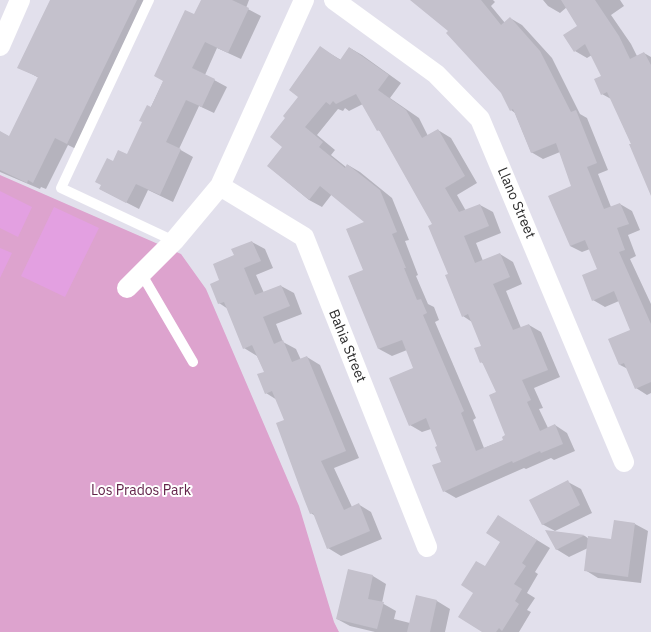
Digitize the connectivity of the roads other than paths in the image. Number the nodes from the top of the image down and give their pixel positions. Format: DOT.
graph roads {
  1 [pos="20,0"];
  2 [pos="150,0"];
  3 [pos="304,0"];
  4 [pos="334,0"];
  5 [pos="0,46"];
  6 [pos="220,186"];
  7 [pos="174,241"];
  8 [pos="141,273"];
  9 [pos="127,288"];
  10 [pos="193,362"];
  11 [pos="624,462"];
  12 [pos="427,548"];
  1 -- 5 [label="street"];
  2 -- 7 [label="lane"];
  3 -- 6 [label="street"];
  4 -- 11 [label="street, Llano Street"];
  6 -- 7 [label="street"];
  6 -- 12 [label="street, Bahia Street"];
  7 -- 8 [label="street"];
  8 -- 9 [label="street"];
  8 -- 10 [label="lane"];
}
